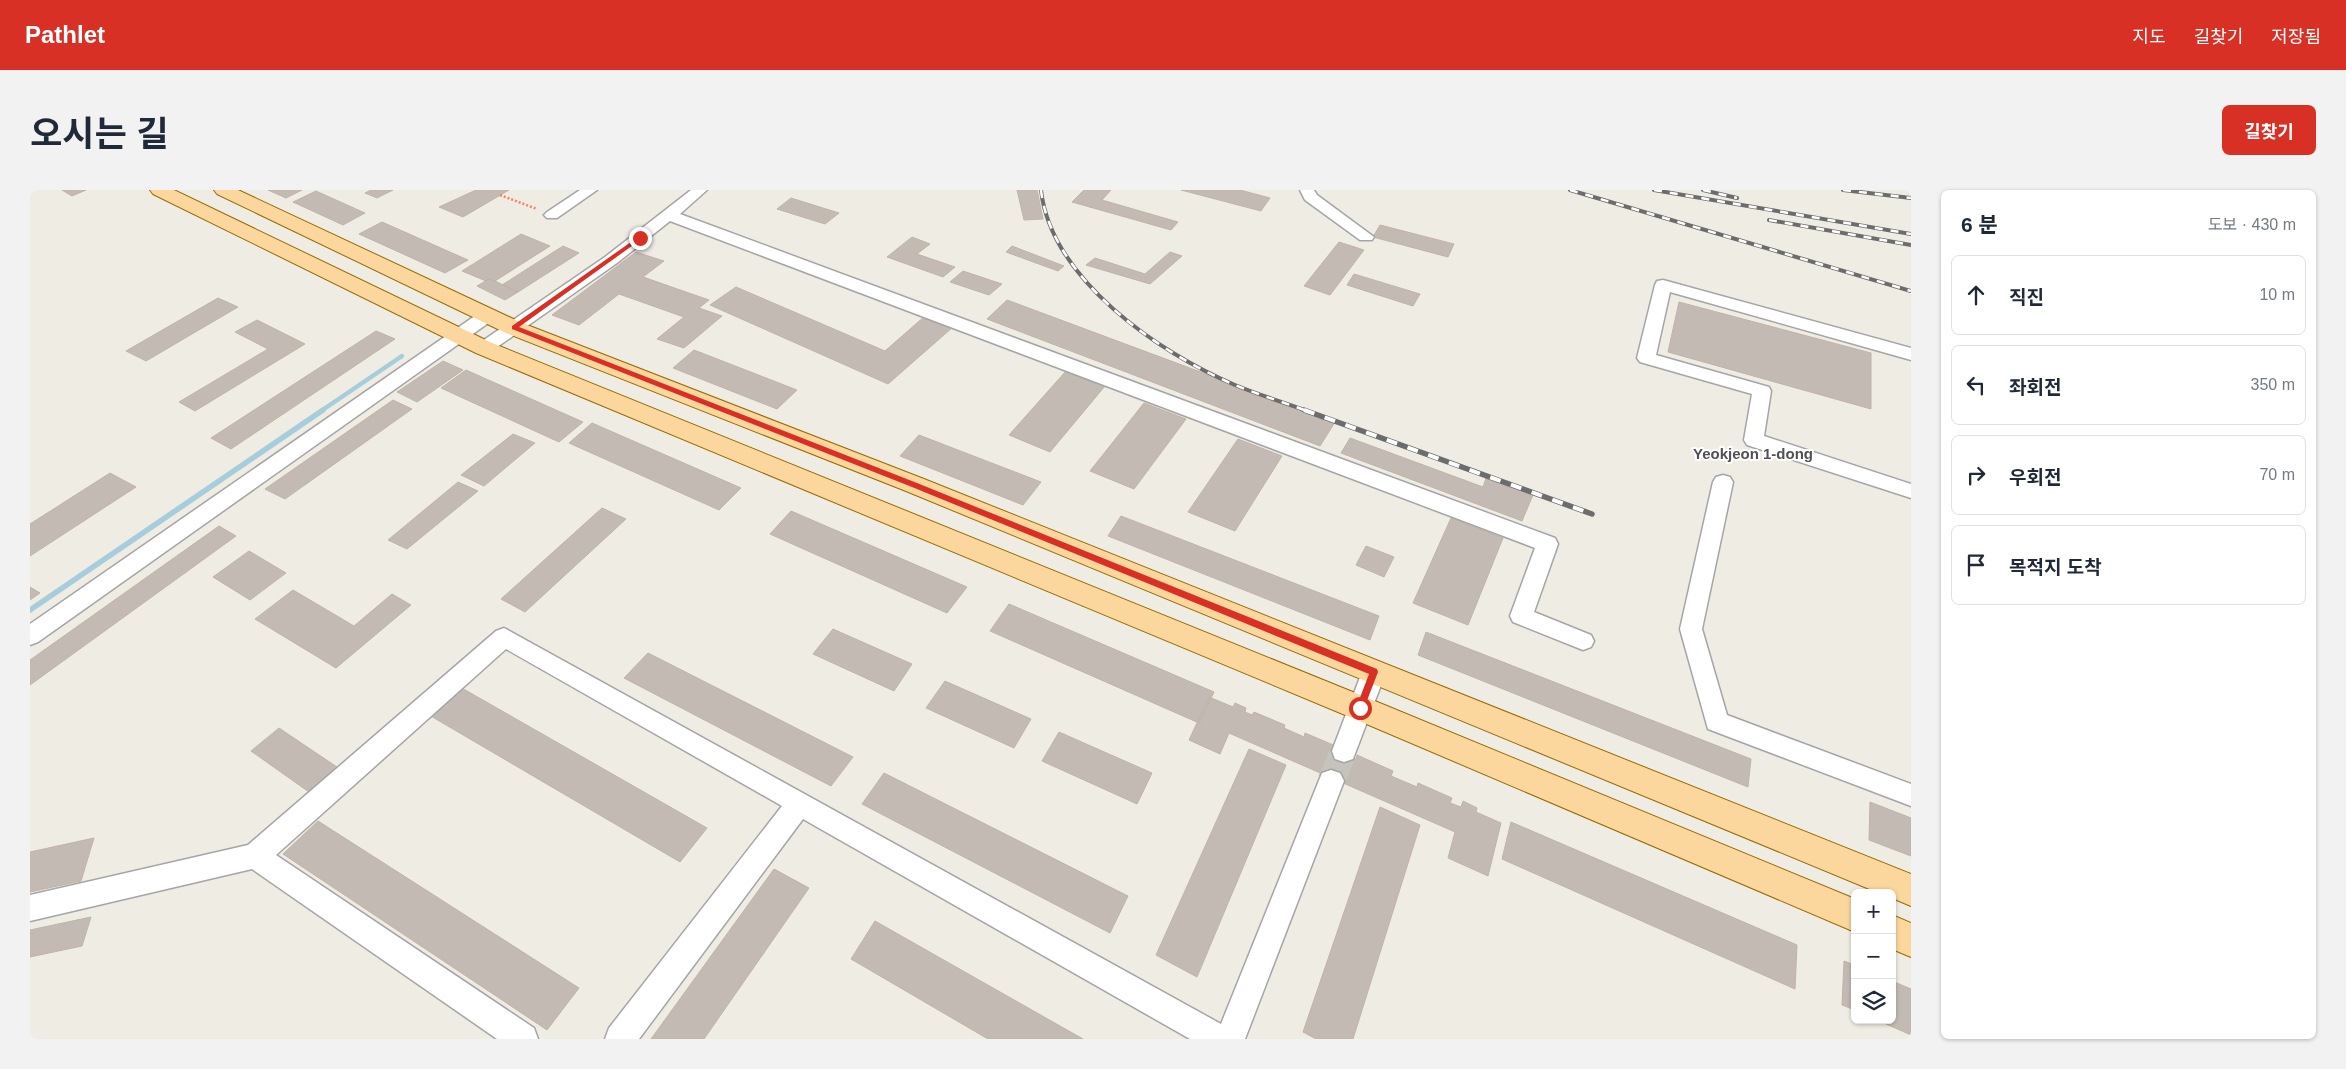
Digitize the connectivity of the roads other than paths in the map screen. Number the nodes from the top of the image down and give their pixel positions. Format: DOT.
graph roads {
  1 [pos="159,190"];
  2 [pos="223,190"];
  3 [pos="590,190"];
  4 [pos="700,190"];
  5 [pos="1307,190"];
  6 [pos="552,215"];
  7 [pos="669,215"];
  8 [pos="1366,237"];
  9 [pos="488,315"];
  10 [pos="514,328"];
  11 [pos="458,336"];
  12 [pos="484,348"];
  13 [pos="1911,354"];
  14 [pos="1723,482"];
  15 [pos="1911,490"];
  16 [pos="30,636"];
  17 [pos="1583,641"];
  18 [pos="1374,672"];
  19 [pos="1360,708"];
  20 [pos="1344,750"];
  21 [pos="1331,781"];
  22 [pos="1911,795"];
  23 [pos="800,803"];
  24 [pos="255,856"];
  25 [pos="1911,890"];
  26 [pos="30,908"];
  27 [pos="1851,914"];
  28 [pos="1896,934"];
  29 [pos="1911,940"];
  30 [pos="523,1039"];
  31 [pos="620,1039"];
  32 [pos="1219,1039"];
  33 [pos="1230,1039"];
  1 -- 11 [label="main road"];
  2 -- 9 [label="main road"];
  3 -- 6 [label="street"];
  4 -- 7 [label="street"];
  5 -- 8 [label="street"];
  7 -- 10 [label="street"];
  7 -- 17 [label="street"];
  9 -- 10 [label="main road"];
  9 -- 11 [label="street"];
  10 -- 12 [label="street"];
  10 -- 18 [label="main road"];
  11 -- 12 [label="main road"];
  11 -- 16 [label="street"];
  12 -- 19 [label="main road"];
  13 -- 15 [label="street"];
  14 -- 22 [label="street"];
  18 -- 19 [label="street"];
  18 -- 25 [label="main road"];
  19 -- 20 [label="street"];
  19 -- 27 [label="main road"];
  21 -- 33 [label="street"];
  23 -- 24 [label="street"];
  23 -- 31 [label="street"];
  23 -- 32 [label="street"];
  24 -- 26 [label="street"];
  24 -- 30 [label="street"];
  28 -- 29 [label="main road"];
}
